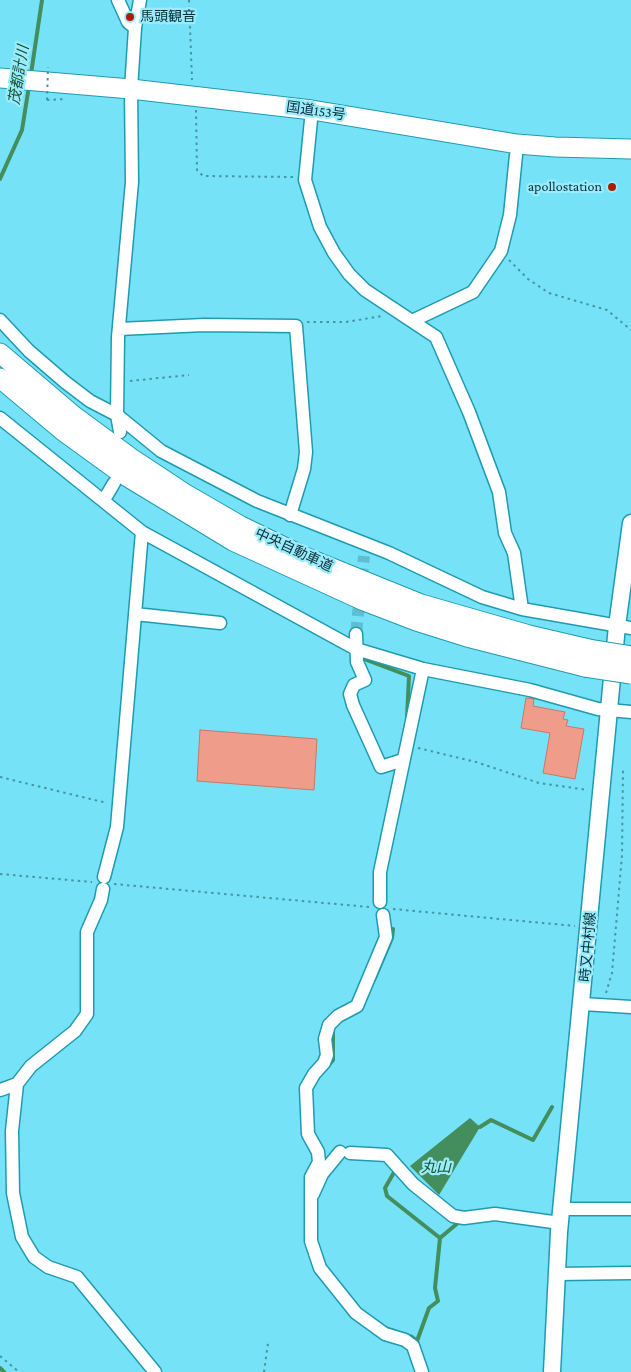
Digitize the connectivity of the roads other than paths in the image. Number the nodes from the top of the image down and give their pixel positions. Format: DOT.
graph roads {
  1 [pos="118,0"];
  2 [pos="140,0"];
  3 [pos="135,28"];
  4 [pos="0,78"];
  5 [pos="131,89"];
  6 [pos="311,120"];
  7 [pos="631,149"];
  8 [pos="516,156"];
  9 [pos="0,320"];
  10 [pos="412,321"];
  11 [pos="119,329"];
  12 [pos="0,354"];
  13 [pos="0,378"];
  14 [pos="117,415"];
  15 [pos="0,418"];
  16 [pos="120,432"];
  17 [pos="114,483"];
  18 [pos="104,500"];
  19 [pos="290,515"];
  20 [pos="631,523"];
  21 [pos="142,532"];
  22 [pos="522,609"];
  23 [pos="135,614"];
  24 [pos="220,623"];
  25 [pos="624,627"];
  26 [pos="356,634"];
  27 [pos="356,649"];
  28 [pos="631,656"];
  29 [pos="587,658"];
  30 [pos="423,669"];
  31 [pos="631,674"];
  32 [pos="609,710"];
  33 [pos="631,712"];
  34 [pos="403,760"];
  35 [pos="583,1004"];
  36 [pos="631,1007"];
  37 [pos="18,1084"];
  38 [pos="0,1090"];
  39 [pos="312,1194"];
  40 [pos="631,1209"];
  41 [pos="561,1216"];
  42 [pos="631,1273"];
  43 [pos="557,1274"];
  44 [pos="155,1372"];
  45 [pos="422,1372"];
  46 [pos="552,1372"];
  1 -- 3 [label="street"];
  2 -- 3 [label="street"];
  3 -- 5 [label="street"];
  4 -- 5 [label="highway, 国道153号"];
  5 -- 7 [label="highway, 国道153号"];
  5 -- 11 [label="street"];
  6 -- 10 [label="street"];
  8 -- 10 [label="street"];
  9 -- 14 [label="street"];
  10 -- 22 [label="street"];
  11 -- 14 [label="street"];
  11 -- 19 [label="street"];
  12 -- 29 [label="highway, 中央自動車道"];
  13 -- 29 [label="highway, 中央自動車道"];
  14 -- 16 [label="street"];
  14 -- 19 [label="street"];
  15 -- 18 [label="street"];
  17 -- 18 [label="street"];
  18 -- 21 [label="street"];
  19 -- 22 [label="street"];
  20 -- 25 [label="main road, 時又中村線"];
  21 -- 23 [label="street"];
  21 -- 27 [label="street"];
  22 -- 25 [label="street"];
  23 -- 24 [label="street"];
  23 -- 37 [label="street"];
  25 -- 32 [label="main road, 時又中村線"];
  26 -- 27 [label="street"];
  27 -- 30 [label="street"];
  27 -- 34 [label="street"];
  28 -- 29 [label="highway, 中央自動車道, bridge"];
  29 -- 31 [label="highway, 中央自動車道, bridge"];
  30 -- 32 [label="street"];
  30 -- 34 [label="street"];
  32 -- 33 [label="street"];
  32 -- 35 [label="main road, 時又中村線"];
  34 -- 39 [label="street"];
  35 -- 36 [label="street"];
  35 -- 41 [label="main road, 時又中村線"];
  37 -- 38 [label="street"];
  37 -- 44 [label="street"];
  39 -- 41 [label="street"];
  39 -- 45 [label="street"];
  40 -- 41 [label="street"];
  41 -- 43 [label="main road, 時又中村線"];
  42 -- 43 [label="street"];
  43 -- 46 [label="main road, 時又中村線"];
}
